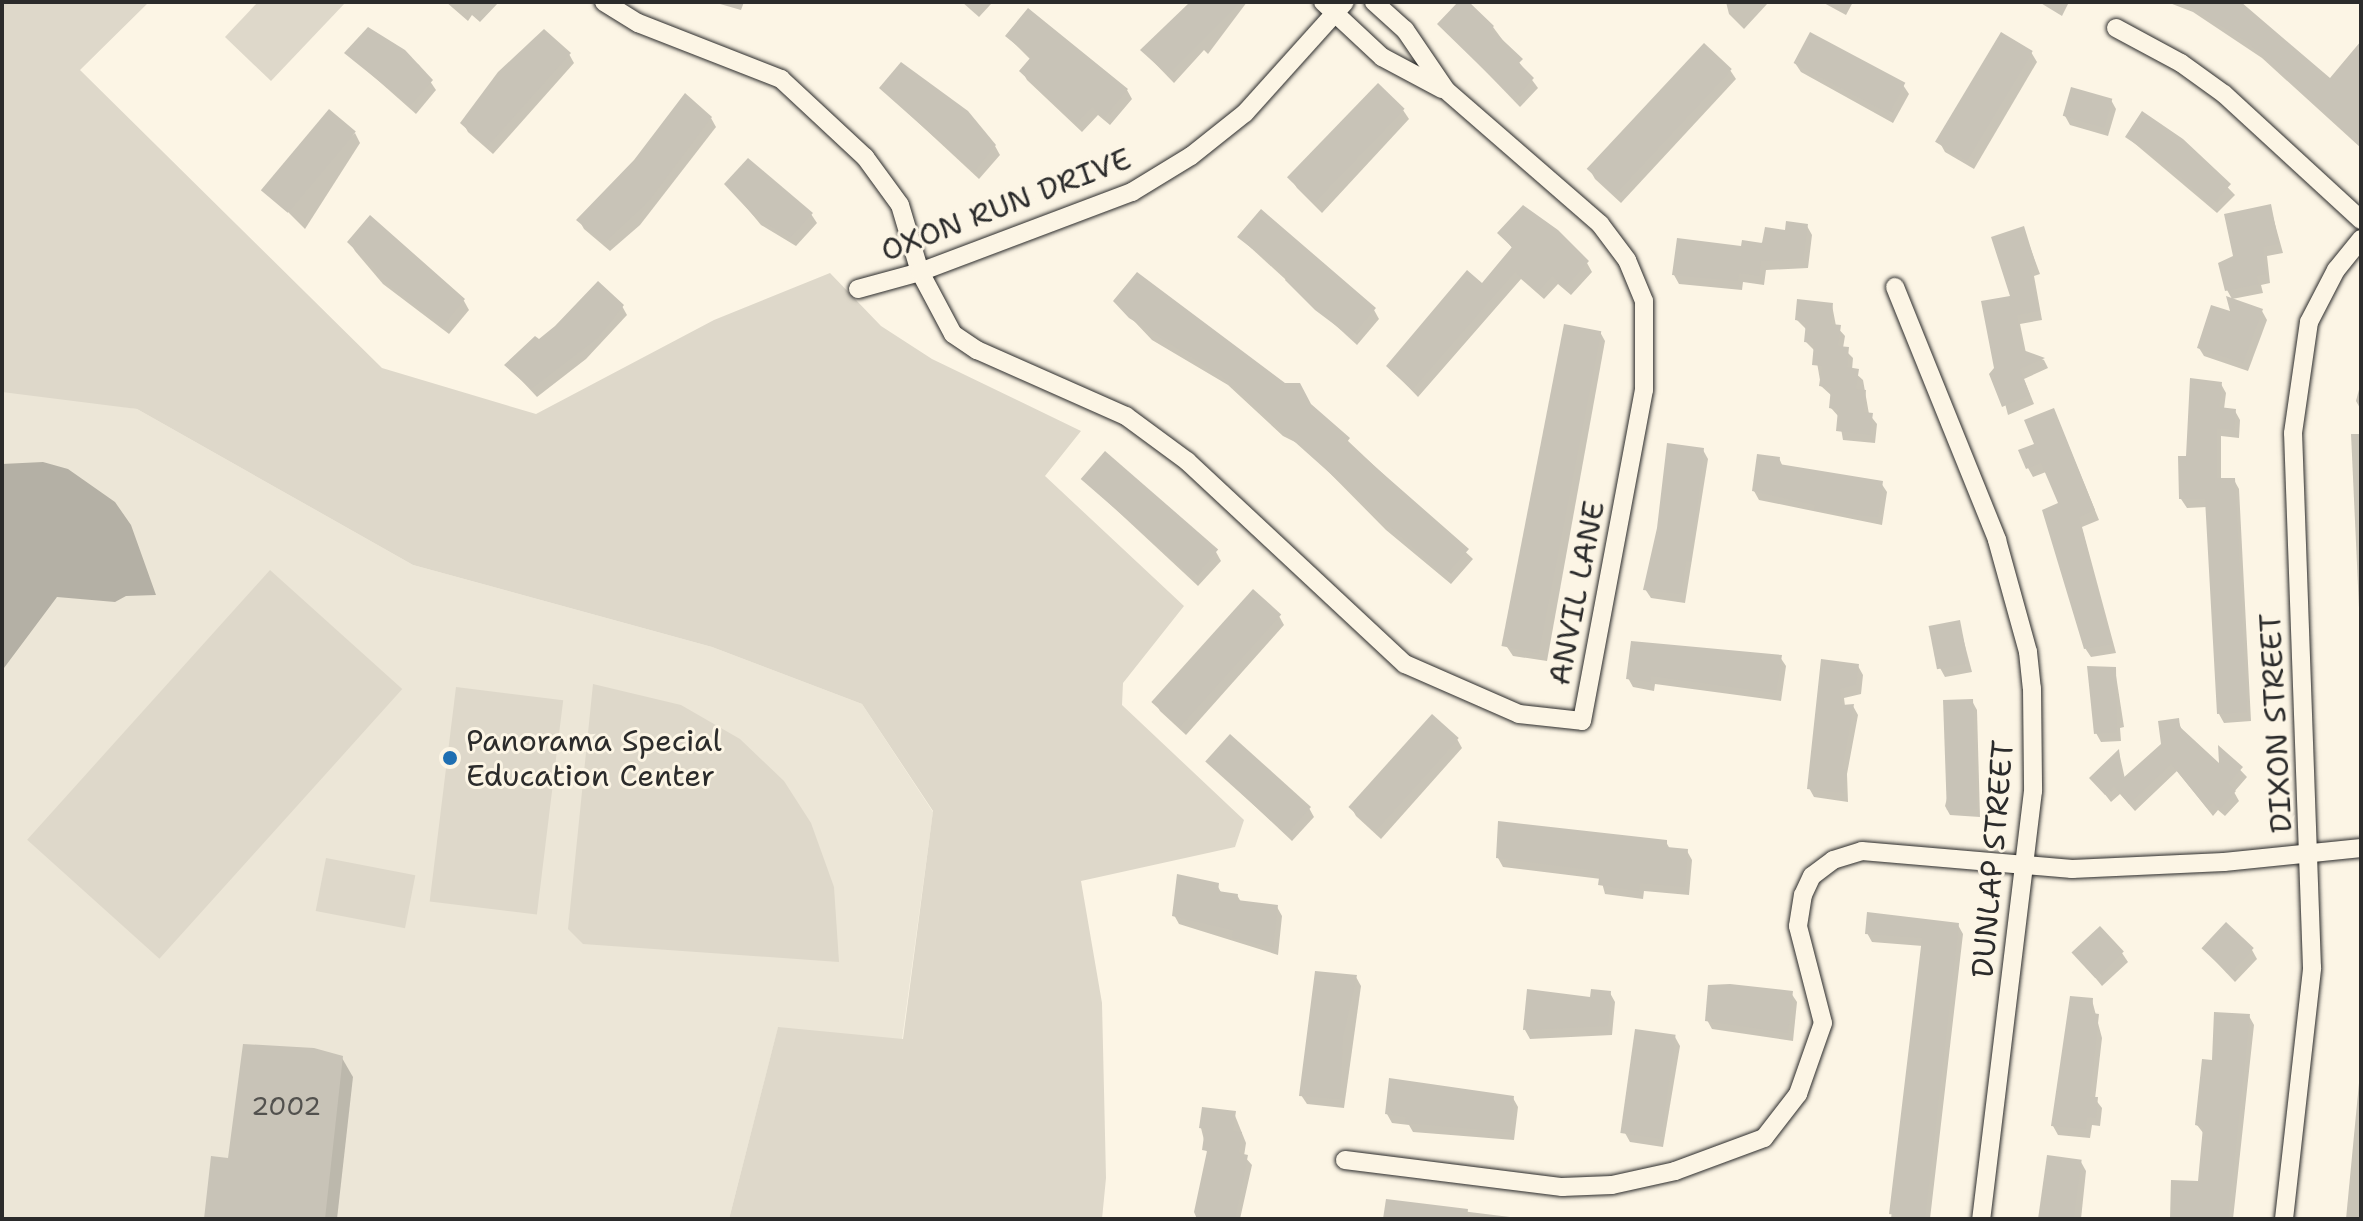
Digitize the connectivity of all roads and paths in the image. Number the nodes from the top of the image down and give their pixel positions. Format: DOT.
graph roads {
  1 [pos="604,2"];
  2 [pos="1374,2"];
  3 [pos="1334,6"];
  4 [pos="2116,28"];
  5 [pos="1446,90"];
  6 [pos="2361,220"];
  7 [pos="2361,239"];
  8 [pos="920,272"];
  9 [pos="1895,287"];
  10 [pos="858,289"];
  11 [pos="2361,848"];
  12 [pos="2311,855"];
  13 [pos="2026,867"];
  14 [pos="1345,1160"];
  15 [pos="1981,1219"];
  16 [pos="2284,1219"];
  1 -- 8 [label="street"];
  2 -- 5 [label="street, ANVIL LANE"];
  3 -- 5 [label="street"];
  3 -- 8 [label="street, OXON RUN DRIVE"];
  4 -- 6 [label="street"];
  5 -- 8 [label="street, ANVIL LANE"];
  7 -- 12 [label="street, DIXON STREET"];
  8 -- 10 [label="street, OXON RUN DRIVE"];
  9 -- 13 [label="street, DUNLAP STREET"];
  11 -- 12 [label="street"];
  12 -- 13 [label="street"];
  12 -- 16 [label="street, DIXON STREET"];
  13 -- 14 [label="street"];
  13 -- 15 [label="street, DUNLAP STREET"];
}
